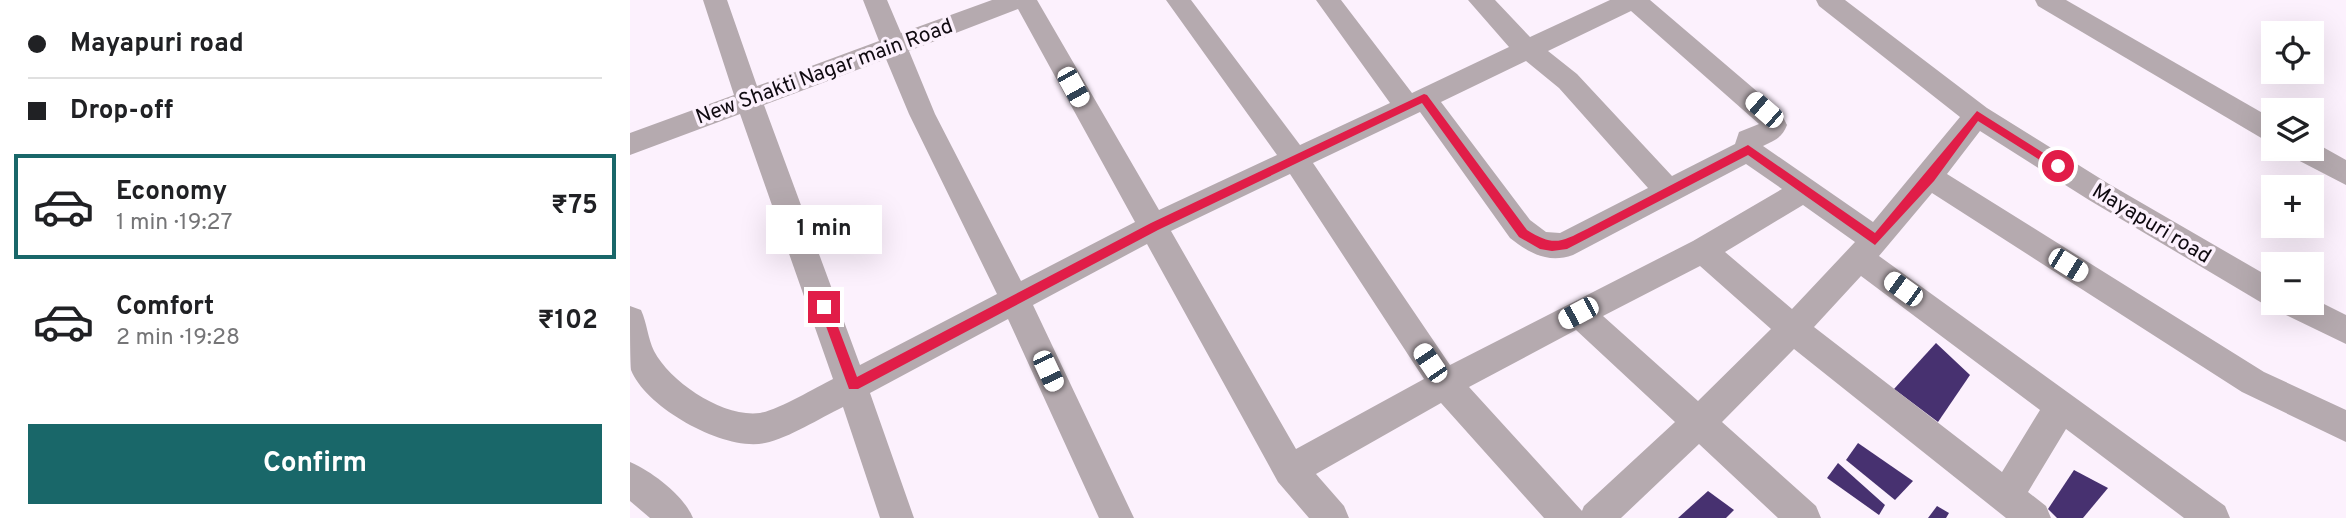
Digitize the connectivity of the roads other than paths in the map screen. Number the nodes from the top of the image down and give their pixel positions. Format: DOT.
graph roads {
  1 [pos="715,0"];
  2 [pos="875,0"];
  3 [pos="1018,0"];
  4 [pos="1025,0"];
  5 [pos="1178,0"];
  6 [pos="1328,0"];
  7 [pos="1480,0"];
  8 [pos="1633,0"];
  9 [pos="1828,0"];
  10 [pos="2048,0"];
  11 [pos="894,44"];
  12 [pos="1526,49"];
  13 [pos="747,98"];
  14 [pos="1415,102"];
  15 [pos="1977,115"];
  16 [pos="2261,125"];
  17 [pos="630,144"];
  18 [pos="1748,149"];
  19 [pos="1296,160"];
  20 [pos="2323,161"];
  21 [pos="2346,174"];
  22 [pos="1930,178"];
  23 [pos="1804,190"];
  24 [pos="1668,191"];
  25 [pos="1154,226"];
  26 [pos="1867,249"];
  27 [pos="1703,250"];
  28 [pos="2261,287"];
  29 [pos="1014,300"];
  30 [pos="1578,313"];
  31 [pos="2315,315"];
  32 [pos="630,320"];
  33 [pos="1794,330"];
  34 [pos="2346,330"];
  35 [pos="1444,384"];
  36 [pos="853,385"];
  37 [pos="2061,407"];
  38 [pos="1699,424"];
  39 [pos="2346,426"];
  40 [pos="1290,470"];
  41 [pos="630,479"];
  42 [pos="2006,496"];
  43 [pos="676,518"];
  44 [pos="897,518"];
  45 [pos="1117,518"];
  46 [pos="1332,518"];
  47 [pos="1567,518"];
  48 [pos="1596,518"];
  49 [pos="1804,518"];
  50 [pos="2034,518"];
  51 [pos="2213,518"];
  1 -- 13 [label="street"];
  2 -- 11 [label="street"];
  3 -- 11 [label="street, New Shakti Nagar main Road"];
  4 -- 25 [label="street"];
  5 -- 19 [label="street"];
  6 -- 14 [label="street"];
  7 -- 12 [label="street"];
  8 -- 12 [label="street"];
  8 -- 18 [label="street"];
  9 -- 15 [label="street, Mayapuri road"];
  10 -- 16 [label="street"];
  11 -- 13 [label="street, New Shakti Nagar main Road"];
  11 -- 29 [label="street"];
  12 -- 14 [label="street"];
  12 -- 24 [label="street"];
  13 -- 17 [label="street, New Shakti Nagar main Road"];
  13 -- 36 [label="street"];
  14 -- 19 [label="street"];
  14 -- 24 [label="street"];
  15 -- 22 [label="street"];
  15 -- 28 [label="street, Mayapuri road"];
  18 -- 23 [label="street"];
  18 -- 24 [label="street"];
  19 -- 25 [label="street"];
  19 -- 35 [label="street"];
  20 -- 21 [label="street"];
  22 -- 26 [label="street"];
  22 -- 39 [label="street"];
  23 -- 26 [label="street"];
  23 -- 27 [label="street"];
  25 -- 29 [label="street"];
  25 -- 40 [label="street"];
  26 -- 33 [label="street"];
  26 -- 37 [label="street"];
  27 -- 30 [label="street"];
  27 -- 33 [label="street"];
  29 -- 36 [label="street"];
  29 -- 45 [label="street"];
  30 -- 35 [label="street"];
  30 -- 38 [label="street"];
  31 -- 34 [label="street"];
  32 -- 36 [label="street"];
  33 -- 38 [label="street"];
  33 -- 42 [label="street"];
  35 -- 40 [label="street"];
  35 -- 47 [label="street"];
  36 -- 44 [label="street"];
  37 -- 42 [label="street"];
  37 -- 51 [label="street"];
  38 -- 48 [label="street"];
  38 -- 49 [label="street"];
  40 -- 46 [label="street"];
  41 -- 43 [label="street"];
  42 -- 50 [label="street"];
}
